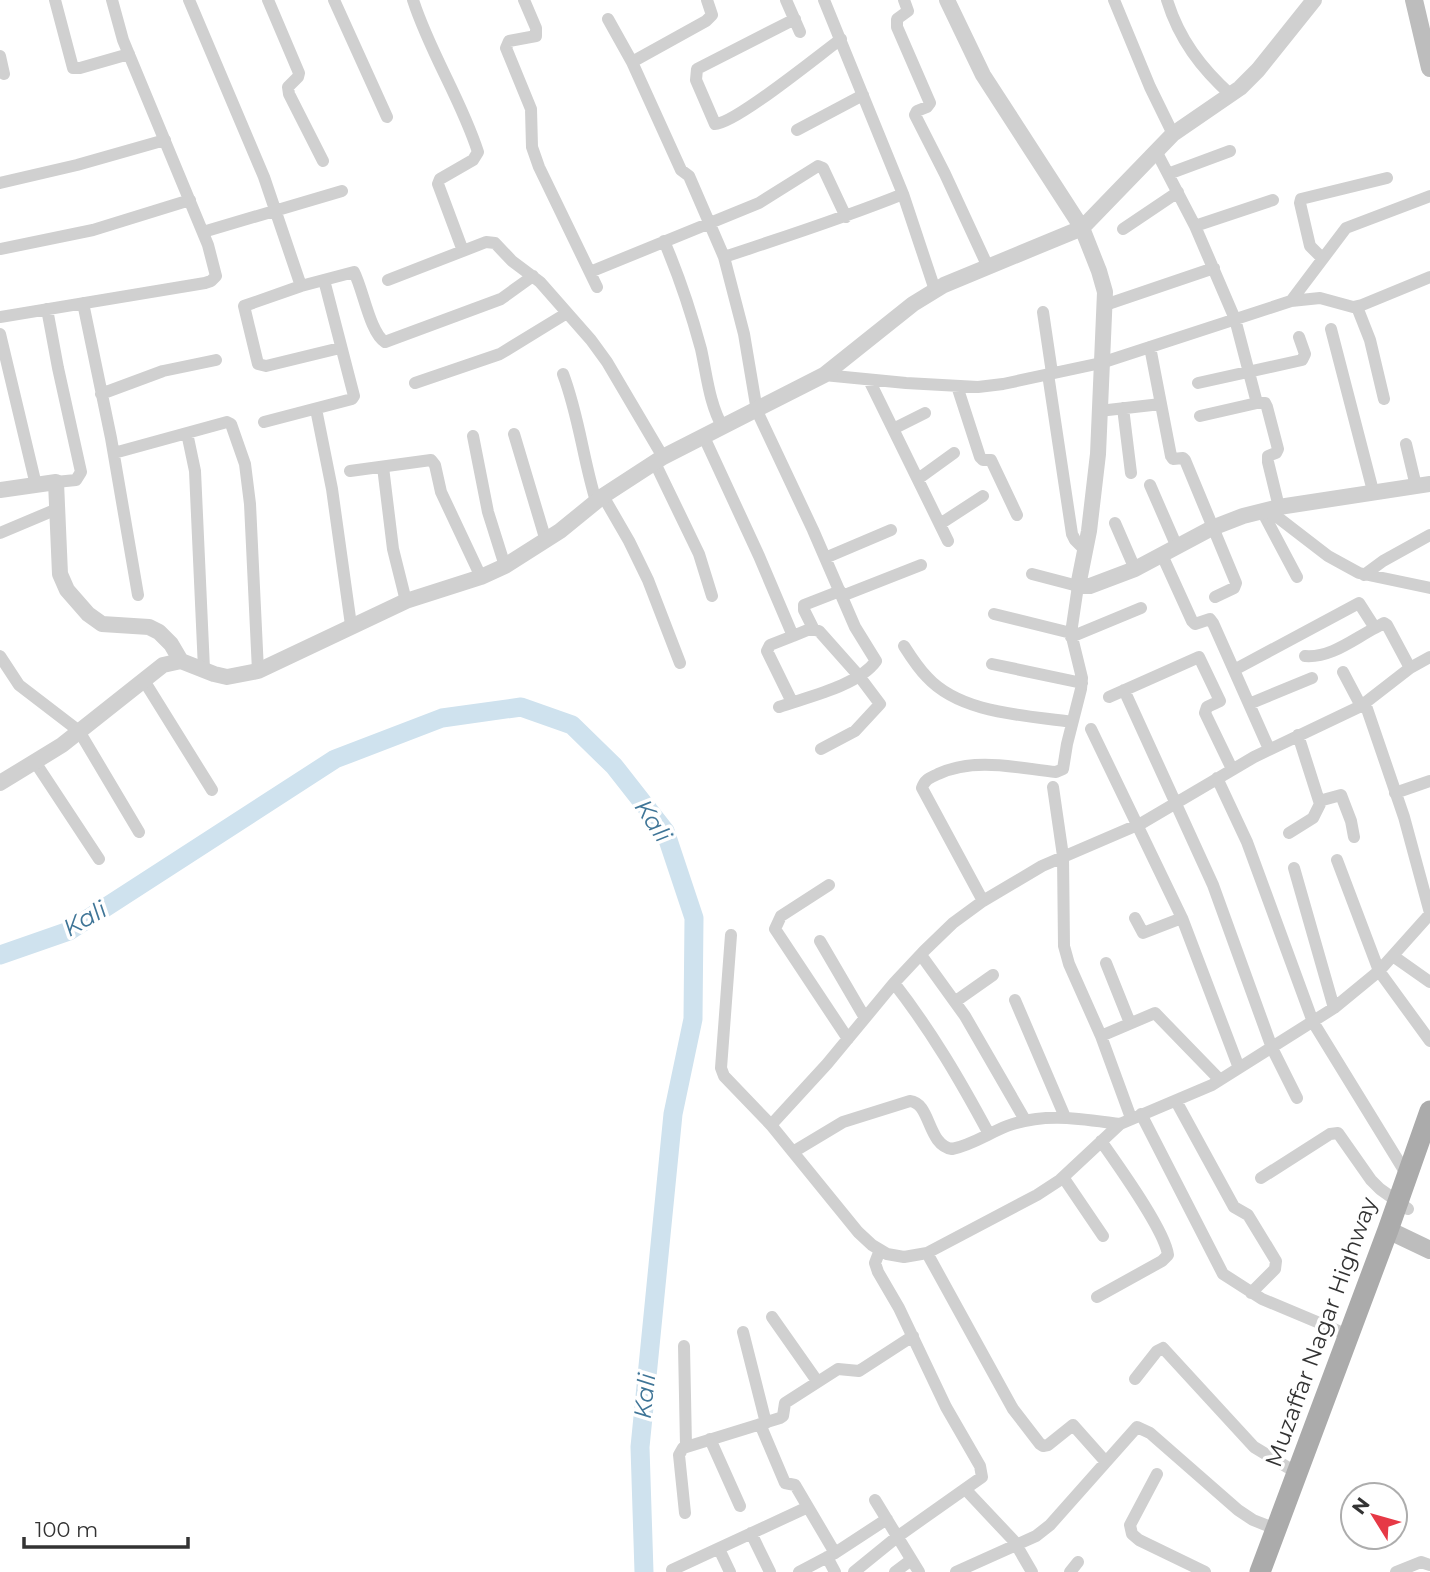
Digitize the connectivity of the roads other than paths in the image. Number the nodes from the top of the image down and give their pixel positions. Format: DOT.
graph roads {
  1 [pos="55,0"];
  2 [pos="112,0"];
  3 [pos="189,0"];
  4 [pos="268,0"];
  5 [pos="334,0"];
  6 [pos="413,0"];
  7 [pos="524,0"];
  8 [pos="707,0"];
  9 [pos="786,0"];
  10 [pos="824,0"];
  11 [pos="904,0"];
  12 [pos="947,0"];
  13 [pos="1114,0"];
  14 [pos="1167,0"];
  15 [pos="1314,0"];
  16 [pos="1414,0"];
  17 [pos="608,19"];
  18 [pos="841,39"];
  19 [pos="129,54"];
  20 [pos="0,56"];
  21 [pos="632,62"];
  22 [pos="1430,68"];
  23 [pos="4,74"];
  24 [pos="863,95"];
  25 [pos="1231,95"];
  26 [pos="387,117"];
  27 [pos="797,130"];
  28 [pos="1173,134"];
  29 [pos="165,140"];
  30 [pos="1156,151"];
  31 [pos="1230,151"];
  32 [pos="323,161"];
  33 [pos="1168,174"];
  34 [pos="1387,178"];
  35 [pos="0,183"];
  36 [pos="342,191"];
  37 [pos="1178,192"];
  38 [pos="903,194"];
  39 [pos="1430,196"];
  40 [pos="190,200"];
  41 [pos="1273,200"];
  42 [pos="276,210"];
  43 [pos="846,216"];
  44 [pos="709,222"];
  45 [pos="1195,226"];
  46 [pos="1082,228"];
  47 [pos="1123,229"];
  48 [pos="203,232"];
  49 [pos="664,241"];
  50 [pos="0,249"];
  51 [pos="463,251"];
  52 [pos="724,257"];
  53 [pos="1322,258"];
  54 [pos="988,267"];
  55 [pos="1214,268"];
  56 [pos="590,272"];
  57 [pos="533,276"];
  58 [pos="1430,277"];
  59 [pos="324,280"];
  60 [pos="388,280"];
  61 [pos="302,286"];
  62 [pos="597,287"];
  63 [pos="935,290"];
  64 [pos="1291,300"];
  65 [pos="83,303"];
  66 [pos="1105,305"];
  67 [pos="1357,307"];
  68 [pos="47,309"];
  69 [pos="1043,312"];
  70 [pos="567,313"];
  71 [pos="0,317"];
  72 [pos="1235,319"];
  73 [pos="1331,329"];
  74 [pos="0,334"];
  75 [pos="1299,337"];
  76 [pos="1150,347"];
  77 [pos="340,348"];
  78 [pos="216,360"];
  79 [pos="1101,363"];
  80 [pos="1250,372"];
  81 [pos="1050,373"];
  82 [pos="563,374"];
  83 [pos="824,375"];
  84 [pos="869,380"];
  85 [pos="415,383"];
  86 [pos="1198,383"];
  87 [pos="957,386"];
  88 [pos="101,394"];
  89 [pos="1384,400"];
  90 [pos="1257,403"];
  91 [pos="1161,404"];
  92 [pos="1124,408"];
  93 [pos="316,409"];
  94 [pos="757,411"];
  95 [pos="1099,411"];
  96 [pos="925,413"];
  97 [pos="1200,416"];
  98 [pos="264,422"];
  99 [pos="723,428"];
  100 [pos="893,429"];
  101 [pos="187,433"];
  102 [pos="514,434"];
  103 [pos="473,436"];
  104 [pos="704,437"];
  105 [pos="1406,444"];
  106 [pos="114,453"];
  107 [pos="954,453"];
  108 [pos="659,460"];
  109 [pos="383,467"];
  110 [pos="351,471"];
  111 [pos="1131,473"];
  112 [pos="918,479"];
  113 [pos="57,482"];
  114 [pos="36,485"];
  115 [pos="1150,485"];
  116 [pos="1423,485"];
  117 [pos="0,490"];
  118 [pos="1373,491"];
  119 [pos="982,496"];
  120 [pos="600,498"];
  121 [pos="57,509"];
  122 [pos="1269,509"];
  123 [pos="1017,515"];
  124 [pos="1115,523"];
  125 [pos="940,524"];
  126 [pos="1212,528"];
  127 [pos="891,530"];
  128 [pos="0,533"];
  129 [pos="1430,535"];
  130 [pos="545,541"];
  131 [pos="948,541"];
  132 [pos="1177,547"];
  133 [pos="1086,550"];
  134 [pos="1162,555"];
  135 [pos="825,558"];
  136 [pos="921,565"];
  137 [pos="505,566"];
  138 [pos="1135,569"];
  139 [pos="1032,574"];
  140 [pos="1364,575"];
  141 [pos="481,577"];
  142 [pos="1297,577"];
  143 [pos="1078,586"];
  144 [pos="1430,588"];
  145 [pos="841,594"];
  146 [pos="138,595"];
  147 [pos="712,596"];
  148 [pos="1215,597"];
  149 [pos="406,601"];
  150 [pos="1141,608"];
  151 [pos="994,614"];
  152 [pos="351,625"];
  153 [pos="813,628"];
  154 [pos="1375,628"];
  155 [pos="1071,635"];
  156 [pos="793,636"];
  157 [pos="904,646"];
  158 [pos="0,656"];
  159 [pos="1305,656"];
  160 [pos="1430,657"];
  161 [pos="181,661"];
  162 [pos="680,663"];
  163 [pos="992,664"];
  164 [pos="1410,668"];
  165 [pos="204,670"];
  166 [pos="1234,670"];
  167 [pos="258,671"];
  168 [pos="1343,673"];
  169 [pos="859,676"];
  170 [pos="1312,678"];
  171 [pos="143,679"];
  172 [pos="1082,683"];
  173 [pos="1124,690"];
  174 [pos="1109,697"];
  175 [pos="792,702"];
  176 [pos="1249,704"];
  177 [pos="1363,704"];
  178 [pos="779,707"];
  179 [pos="1072,722"];
  180 [pos="1091,729"];
  181 [pos="79,731"];
  182 [pos="1298,735"];
  183 [pos="1269,749"];
  184 [pos="821,750"];
  185 [pos="35,762"];
  186 [pos="1233,769"];
  187 [pos="1217,778"];
  188 [pos="2,779"];
  189 [pos="1430,781"];
  190 [pos="1053,787"];
  191 [pos="212,790"];
  192 [pos="1395,793"];
  193 [pos="1319,801"];
  194 [pos="1177,803"];
  195 [pos="1138,825"];
  196 [pos="138,832"];
  197 [pos="1289,833"];
  198 [pos="1354,837"];
  199 [pos="1063,856"];
  200 [pos="99,859"];
  201 [pos="1337,860"];
  202 [pos="1294,868"];
  203 [pos="829,885"];
  204 [pos="983,901"];
  205 [pos="1430,913"];
  206 [pos="1135,918"];
  207 [pos="1182,918"];
  208 [pos="731,935"];
  209 [pos="820,941"];
  210 [pos="921,955"];
  211 [pos="1393,956"];
  212 [pos="1106,963"];
  213 [pos="1379,971"];
  214 [pos="993,975"];
  215 [pos="1430,982"];
  216 [pos="894,983"];
  217 [pos="1015,1000"];
  218 [pos="956,1001"];
  219 [pos="1334,1007"];
  220 [pos="865,1018"];
  221 [pos="1312,1022"];
  222 [pos="1130,1023"];
  223 [pos="1101,1036"];
  224 [pos="848,1039"];
  225 [pos="1430,1041"];
  226 [pos="1272,1048"];
  227 [pos="1238,1068"];
  228 [pos="1220,1080"];
  229 [pos="1297,1098"];
  230 [pos="1176,1101"];
  231 [pos="1430,1111"];
  232 [pos="1065,1117"];
  233 [pos="1130,1119"];
  234 [pos="1025,1120"];
  235 [pos="771,1125"];
  236 [pos="989,1134"];
  237 [pos="1101,1141"];
  238 [pos="1430,1147"];
  239 [pos="793,1152"];
  240 [pos="1407,1175"];
  241 [pos="1063,1177"];
  242 [pos="1261,1178"];
  243 [pos="1403,1206"];
  244 [pos="1393,1232"];
  245 [pos="1103,1236"];
  246 [pos="880,1250"];
  247 [pos="1430,1250"];
  248 [pos="927,1253"];
  249 [pos="1251,1293"];
  250 [pos="1097,1297"];
  251 [pos="772,1317"];
  252 [pos="743,1332"];
  253 [pos="1348,1335"];
  254 [pos="913,1336"];
  255 [pos="684,1346"];
  256 [pos="1135,1379"];
  257 [pos="817,1381"];
  258 [pos="763,1423"];
  259 [pos="710,1438"];
  260 [pos="686,1446"];
  261 [pos="1105,1461"];
  262 [pos="1297,1473"];
  263 [pos="1157,1474"];
  264 [pos="966,1490"];
  265 [pos="875,1500"];
  266 [pos="740,1506"];
  267 [pos="808,1507"];
  268 [pos="685,1513"];
  269 [pos="887,1519"];
  270 [pos="1276,1530"];
  271 [pos="751,1533"];
  272 [pos="897,1537"];
  273 [pos="1016,1544"];
  274 [pos="719,1549"];
  275 [pos="831,1555"];
  276 [pos="911,1560"];
  277 [pos="1078,1562"];
  278 [pos="1430,1565"];
  279 [pos="696,1566"];
  280 [pos="970,1569"];
  281 [pos="672,1570"];
  282 [pos="730,1572"];
  283 [pos="770,1572"];
  284 [pos="799,1572"];
  285 [pos="835,1572"];
  286 [pos="854,1572"];
  287 [pos="895,1572"];
  288 [pos="919,1572"];
  289 [pos="956,1572"];
  290 [pos="1032,1572"];
  291 [pos="1070,1572"];
  292 [pos="1205,1572"];
  293 [pos="1259,1572"];
  294 [pos="1273,1572"];
  295 [pos="1396,1572"];
  1 -- 19 [label="street"];
  2 -- 19 [label="street"];
  3 -- 42 [label="street"];
  4 -- 32 [label="street"];
  5 -- 26 [label="street"];
  6 -- 51 [label="street"];
  7 -- 56 [label="street"];
  8 -- 21 [label="street"];
  9 -- 18 [label="street"];
  10 -- 18 [label="street"];
  11 -- 54 [label="street"];
  12 -- 46 [label="street"];
  13 -- 28 [label="street"];
  14 -- 25 [label="street"];
  15 -- 25 [label="street"];
  16 -- 22 [label="main road"];
  17 -- 21 [label="street"];
  18 -- 24 [label="street"];
  19 -- 29 [label="street"];
  20 -- 23 [label="street"];
  21 -- 44 [label="street"];
  24 -- 27 [label="street"];
  24 -- 38 [label="street"];
  25 -- 28 [label="street"];
  28 -- 30 [label="street"];
  29 -- 35 [label="street"];
  29 -- 40 [label="street"];
  30 -- 33 [label="street"];
  30 -- 46 [label="street"];
  31 -- 33 [label="street"];
  33 -- 37 [label="street"];
  34 -- 53 [label="street"];
  36 -- 42 [label="street"];
  37 -- 45 [label="street"];
  37 -- 47 [label="street"];
  38 -- 43 [label="street"];
  38 -- 63 [label="street"];
  39 -- 53 [label="street"];
  40 -- 48 [label="street"];
  40 -- 50 [label="street"];
  41 -- 45 [label="street"];
  42 -- 48 [label="street"];
  42 -- 61 [label="street"];
  43 -- 44 [label="street"];
  43 -- 52 [label="street"];
  44 -- 49 [label="street"];
  44 -- 52 [label="street"];
  45 -- 55 [label="street"];
  46 -- 54 [label="street"];
  46 -- 66 [label="street"];
  48 -- 65 [label="street"];
  49 -- 56 [label="street"];
  49 -- 99 [label="street"];
  51 -- 57 [label="street"];
  51 -- 60 [label="street"];
  52 -- 94 [label="street"];
  53 -- 64 [label="street"];
  54 -- 63 [label="street"];
  55 -- 66 [label="street"];
  55 -- 72 [label="street"];
  56 -- 62 [label="street"];
  57 -- 59 [label="street"];
  57 -- 70 [label="street"];
  58 -- 67 [label="street"];
  59 -- 61 [label="street"];
  59 -- 77 [label="street"];
  61 -- 77 [label="street"];
  63 -- 83 [label="street"];
  64 -- 67 [label="street"];
  64 -- 72 [label="street"];
  65 -- 68 [label="street"];
  65 -- 88 [label="street"];
  66 -- 79 [label="street"];
  67 -- 89 [label="street"];
  68 -- 71 [label="street"];
  68 -- 113 [label="street"];
  69 -- 81 [label="street"];
  70 -- 85 [label="street"];
  70 -- 108 [label="street"];
  72 -- 76 [label="street"];
  72 -- 80 [label="street"];
  73 -- 118 [label="street"];
  74 -- 114 [label="street"];
  75 -- 80 [label="street"];
  76 -- 79 [label="street"];
  76 -- 91 [label="street"];
  77 -- 93 [label="street"];
  78 -- 88 [label="street"];
  79 -- 81 [label="street"];
  79 -- 95 [label="street"];
  80 -- 86 [label="street"];
  80 -- 90 [label="street"];
  81 -- 87 [label="street"];
  81 -- 133 [label="street"];
  82 -- 120 [label="street"];
  83 -- 84 [label="street"];
  83 -- 94 [label="street"];
  84 -- 87 [label="street"];
  84 -- 100 [label="street"];
  87 -- 123 [label="street"];
  88 -- 106 [label="street"];
  90 -- 97 [label="street"];
  90 -- 122 [label="street"];
  91 -- 92 [label="street"];
  91 -- 126 [label="street"];
  92 -- 95 [label="street"];
  92 -- 111 [label="street"];
  93 -- 98 [label="street"];
  93 -- 152 [label="street"];
  94 -- 99 [label="street"];
  94 -- 135 [label="street"];
  95 -- 133 [label="street"];
  96 -- 100 [label="street"];
  99 -- 104 [label="street"];
  100 -- 112 [label="street"];
  101 -- 106 [label="street"];
  101 -- 165 [label="street"];
  101 -- 167 [label="street"];
  102 -- 130 [label="street"];
  103 -- 137 [label="street"];
  104 -- 108 [label="street"];
  104 -- 156 [label="street"];
  105 -- 116 [label="street"];
  106 -- 146 [label="street"];
  107 -- 112 [label="street"];
  108 -- 120 [label="street"];
  108 -- 147 [label="street"];
  109 -- 110 [label="street"];
  109 -- 141 [label="street"];
  109 -- 149 [label="street"];
  112 -- 125 [label="street"];
  113 -- 114 [label="street"];
  113 -- 121 [label="street"];
  114 -- 117 [label="street"];
  115 -- 132 [label="street"];
  116 -- 118 [label="street"];
  118 -- 122 [label="street"];
  119 -- 125 [label="street"];
  120 -- 130 [label="street"];
  120 -- 162 [label="street"];
  121 -- 128 [label="street"];
  121 -- 161 [label="street"];
  122 -- 126 [label="street"];
  122 -- 140 [label="street"];
  122 -- 142 [label="street"];
  124 -- 138 [label="street"];
  125 -- 131 [label="street"];
  126 -- 132 [label="street"];
  126 -- 148 [label="street"];
  127 -- 135 [label="street"];
  129 -- 140 [label="street"];
  130 -- 137 [label="street"];
  132 -- 134 [label="street"];
  133 -- 143 [label="street"];
  134 -- 138 [label="street"];
  134 -- 166 [label="street"];
  135 -- 145 [label="street"];
  136 -- 145 [label="street"];
  137 -- 141 [label="street"];
  138 -- 143 [label="street"];
  139 -- 143 [label="street"];
  140 -- 144 [label="street"];
  141 -- 149 [label="street"];
  143 -- 155 [label="street"];
  145 -- 153 [label="street"];
  145 -- 169 [label="street"];
  149 -- 152 [label="street"];
  150 -- 155 [label="street"];
  151 -- 155 [label="street"];
  152 -- 167 [label="street"];
  153 -- 156 [label="street"];
  153 -- 169 [label="street"];
  154 -- 159 [label="street"];
  154 -- 164 [label="street"];
  154 -- 166 [label="street"];
  155 -- 172 [label="street"];
  156 -- 175 [label="street"];
  157 -- 179 [label="street"];
  158 -- 181 [label="street"];
  160 -- 164 [label="street"];
  161 -- 165 [label="street"];
  161 -- 171 [label="street"];
  163 -- 172 [label="street"];
  164 -- 177 [label="street"];
  165 -- 167 [label="street"];
  166 -- 176 [label="street"];
  168 -- 177 [label="street"];
  169 -- 175 [label="street"];
  169 -- 184 [label="street"];
  170 -- 176 [label="street"];
  171 -- 181 [label="street"];
  171 -- 191 [label="street"];
  172 -- 179 [label="street"];
  173 -- 174 [label="street"];
  173 -- 186 [label="street"];
  173 -- 194 [label="street"];
  175 -- 178 [label="street"];
  176 -- 183 [label="street"];
  177 -- 182 [label="street"];
  177 -- 192 [label="street"];
  179 -- 204 [label="street"];
  180 -- 195 [label="street"];
  181 -- 185 [label="street"];
  181 -- 196 [label="street"];
  182 -- 183 [label="street"];
  182 -- 193 [label="street"];
  183 -- 186 [label="street"];
  185 -- 188 [label="street"];
  185 -- 200 [label="street"];
  186 -- 187 [label="street"];
  187 -- 194 [label="street"];
  187 -- 221 [label="street"];
  189 -- 192 [label="street"];
  190 -- 199 [label="street"];
  192 -- 205 [label="street"];
  193 -- 197 [label="street"];
  193 -- 198 [label="street"];
  194 -- 195 [label="street"];
  194 -- 226 [label="street"];
  195 -- 199 [label="street"];
  195 -- 207 [label="street"];
  199 -- 204 [label="street"];
  199 -- 223 [label="street"];
  201 -- 213 [label="street"];
  202 -- 219 [label="street"];
  203 -- 224 [label="street"];
  204 -- 210 [label="street"];
  205 -- 211 [label="street"];
  206 -- 207 [label="street"];
  207 -- 227 [label="street"];
  208 -- 235 [label="street"];
  209 -- 220 [label="street"];
  210 -- 216 [label="street"];
  210 -- 218 [label="street"];
  211 -- 213 [label="street"];
  211 -- 215 [label="street"];
  212 -- 222 [label="street"];
  213 -- 219 [label="street"];
  213 -- 225 [label="street"];
  214 -- 218 [label="street"];
  216 -- 220 [label="street"];
  216 -- 236 [label="street"];
  217 -- 232 [label="street"];
  218 -- 234 [label="street"];
  219 -- 221 [label="street"];
  220 -- 224 [label="street"];
  221 -- 226 [label="street"];
  221 -- 240 [label="street"];
  222 -- 223 [label="street"];
  222 -- 228 [label="street"];
  223 -- 233 [label="street"];
  224 -- 235 [label="street"];
  226 -- 227 [label="street"];
  226 -- 229 [label="street"];
  227 -- 228 [label="street"];
  228 -- 230 [label="street"];
  230 -- 233 [label="street"];
  230 -- 249 [label="street"];
  231 -- 240 [label="main road, Muzaffar Nagar Highway"];
  232 -- 233 [label="street"];
  232 -- 234 [label="street"];
  233 -- 237 [label="street"];
  233 -- 249 [label="street"];
  234 -- 236 [label="street"];
  235 -- 239 [label="street"];
  236 -- 239 [label="street"];
  237 -- 241 [label="street"];
  237 -- 250 [label="street"];
  238 -- 243 [label="main road, Muzaffar Nagar Highway"];
  239 -- 246 [label="street"];
  240 -- 243 [label="main road, Muzaffar Nagar Highway"];
  241 -- 245 [label="street"];
  241 -- 248 [label="street"];
  242 -- 243 [label="street"];
  243 -- 244 [label="main road, Muzaffar Nagar Highway"];
  244 -- 247 [label="main road"];
  244 -- 253 [label="main road, Muzaffar Nagar Highway"];
  244 -- 294 [label="main road, Muzaffar Nagar Highway"];
  246 -- 248 [label="street"];
  246 -- 254 [label="street"];
  248 -- 261 [label="street"];
  249 -- 253 [label="street"];
  251 -- 257 [label="street"];
  252 -- 258 [label="street"];
  253 -- 262 [label="main road, Muzaffar Nagar Highway"];
  254 -- 257 [label="street"];
  254 -- 264 [label="street"];
  255 -- 260 [label="street"];
  256 -- 262 [label="street"];
  257 -- 258 [label="street"];
  258 -- 259 [label="street"];
  258 -- 267 [label="street"];
  259 -- 260 [label="street"];
  259 -- 266 [label="street"];
  260 -- 268 [label="street"];
  261 -- 270 [label="street"];
  261 -- 273 [label="street"];
  262 -- 270 [label="main road, Muzaffar Nagar Highway"];
  263 -- 292 [label="street"];
  264 -- 272 [label="street"];
  264 -- 273 [label="street"];
  265 -- 269 [label="street"];
  267 -- 271 [label="street"];
  267 -- 275 [label="street"];
  269 -- 272 [label="street"];
  269 -- 275 [label="street"];
  270 -- 293 [label="main road, Muzaffar Nagar Highway"];
  271 -- 274 [label="street"];
  271 -- 283 [label="street"];
  272 -- 276 [label="street"];
  272 -- 286 [label="street"];
  273 -- 280 [label="street"];
  273 -- 290 [label="street"];
  274 -- 279 [label="street"];
  274 -- 282 [label="street"];
  275 -- 284 [label="street"];
  275 -- 285 [label="street"];
  276 -- 287 [label="street"];
  276 -- 288 [label="street"];
  277 -- 291 [label="street"];
  278 -- 295 [label="street"];
  279 -- 281 [label="street"];
  280 -- 289 [label="street"];
}
